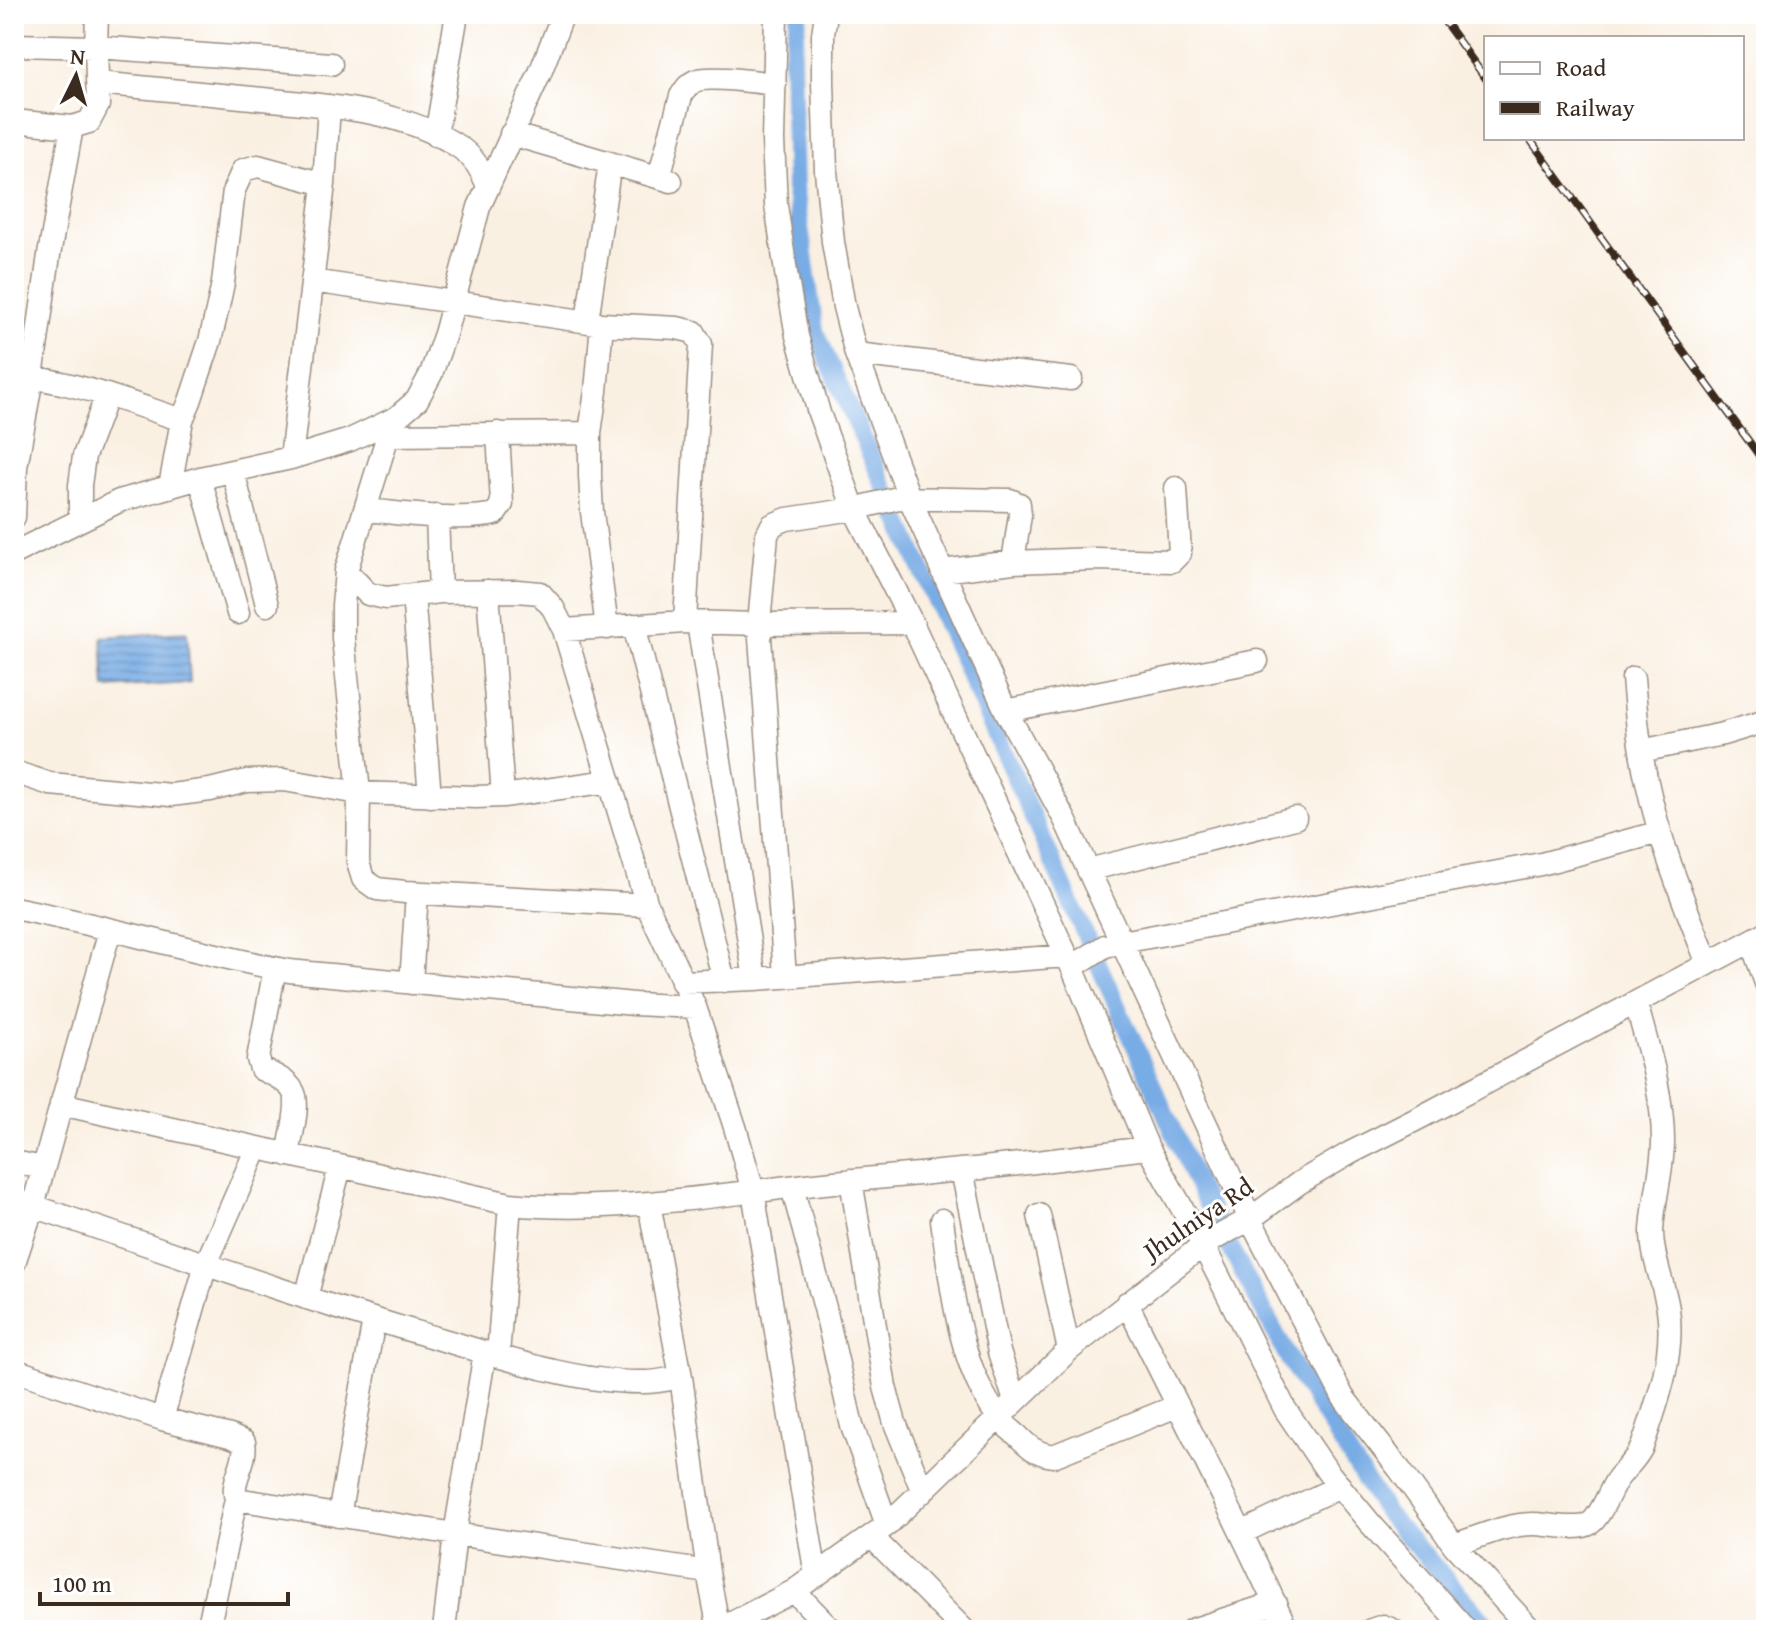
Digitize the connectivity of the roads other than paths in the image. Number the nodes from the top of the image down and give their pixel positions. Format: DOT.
graph roads {
  1 [pos="97,14"];
  2 [pos="457,14"];
  3 [pos="563,14"];
  4 [pos="776,14"];
  5 [pos="826,14"];
  6 [pos="14,45"];
  7 [pos="96,47"];
  8 [pos="331,64"];
  9 [pos="98,83"];
  10 [pos="775,84"];
  11 [pos="329,106"];
  12 [pos="14,121"];
  13 [pos="72,127"];
  14 [pos="511,134"];
  15 [pos="436,135"];
  16 [pos="610,163"];
  17 [pos="324,184"];
  18 [pos="488,186"];
  19 [pos="312,281"];
  20 [pos="453,302"];
  21 [pos="594,322"];
  22 [pos="856,354"];
  23 [pos="23,376"];
  24 [pos="1071,379"];
  25 [pos="107,395"];
  26 [pos="182,420"];
  27 [pos="392,426"];
  28 [pos="498,433"];
  29 [pos="590,433"];
  30 [pos="291,458"];
  31 [pos="233,471"];
  32 [pos="200,478"];
  33 [pos="170,487"];
  34 [pos="1176,488"];
  35 [pos="903,498"];
  36 [pos="860,508"];
  37 [pos="365,510"];
  38 [pos="437,516"];
  39 [pos="14,517"];
  40 [pos="80,519"];
  41 [pos="14,553"];
  42 [pos="1013,562"];
  43 [pos="346,571"];
  44 [pos="942,571"];
  45 [pos="488,591"];
  46 [pos="440,592"];
  47 [pos="413,595"];
  48 [pos="267,605"];
  49 [pos="238,613"];
  50 [pos="691,622"];
  51 [pos="912,623"];
  52 [pos="759,624"];
  53 [pos="634,625"];
  54 [pos="607,628"];
  55 [pos="564,630"];
  56 [pos="1257,661"];
  57 [pos="1633,678"];
  58 [pos="1006,711"];
  59 [pos="1766,721"];
  60 [pos="1641,751"];
  61 [pos="14,772"];
  62 [pos="610,781"];
  63 [pos="359,793"];
  64 [pos="430,796"];
  65 [pos="503,796"];
  66 [pos="1295,818"];
  67 [pos="1660,832"];
  68 [pos="1088,870"];
  69 [pos="417,893"];
  70 [pos="647,905"];
  71 [pos="14,908"];
  72 [pos="110,930"];
  73 [pos="1758,937"];
  74 [pos="1114,944"];
  75 [pos="1074,960"];
  76 [pos="1708,964"];
  77 [pos="275,968"];
  78 [pos="785,976"];
  79 [pos="755,979"];
  80 [pos="724,981"];
  81 [pos="682,982"];
  82 [pos="411,983"];
  83 [pos="1766,983"];
  84 [pos="1636,1003"];
  85 [pos="695,1007"];
  86 [pos="61,1104"];
  87 [pos="257,1148"];
  88 [pos="1148,1148"];
  89 [pos="288,1155"];
  90 [pos="14,1162"];
  91 [pos="340,1167"];
  92 [pos="43,1168"];
  93 [pos="962,1170"];
  94 [pos="851,1180"];
  95 [pos="792,1187"];
  96 [pos="753,1191"];
  97 [pos="649,1203"];
  98 [pos="510,1204"];
  99 [pos="33,1206"];
  100 [pos="1039,1215"];
  101 [pos="942,1220"];
  102 [pos="1226,1233"];
  103 [pos="14,1263"];
  104 [pos="206,1264"];
  105 [pos="306,1298"];
  106 [pos="1127,1303"];
  107 [pos="374,1320"];
  108 [pos="1069,1350"];
  109 [pos="492,1353"];
  110 [pos="14,1370"];
  111 [pos="681,1377"];
  112 [pos="1015,1401"];
  113 [pos="1177,1406"];
  114 [pos="162,1419"];
  115 [pos="999,1419"];
  116 [pos="1340,1486"];
  117 [pos="923,1492"];
  118 [pos="236,1499"];
  119 [pos="339,1516"];
  120 [pos="880,1531"];
  121 [pos="1241,1533"];
  122 [pos="455,1534"];
  123 [pos="1454,1545"];
  124 [pos="708,1572"];
  125 [pos="816,1576"];
  126 [pos="794,1591"];
  127 [pos="1275,1603"];
  128 [pos="208,1630"];
  129 [pos="444,1630"];
  130 [pos="719,1630"];
  131 [pos="832,1630"];
  132 [pos="964,1630"];
  133 [pos="1192,1630"];
  134 [pos="1287,1630"];
  135 [pos="1371,1630"];
  136 [pos="1393,1630"];
  137 [pos="1466,1630"];
  138 [pos="1531,1630"];
  1 -- 7 [label="street"];
  2 -- 15 [label="street"];
  3 -- 14 [label="street"];
  4 -- 10 [label="street"];
  5 -- 22 [label="street"];
  6 -- 7 [label="street"];
  7 -- 8 [label="street"];
  7 -- 9 [label="street"];
  9 -- 11 [label="street"];
  9 -- 13 [label="street"];
  10 -- 16 [label="street"];
  10 -- 36 [label="street"];
  11 -- 15 [label="street"];
  11 -- 17 [label="street"];
  12 -- 13 [label="street"];
  13 -- 23 [label="street"];
  14 -- 16 [label="street"];
  14 -- 18 [label="street"];
  15 -- 18 [label="street"];
  16 -- 21 [label="street"];
  17 -- 19 [label="street"];
  17 -- 26 [label="street"];
  18 -- 20 [label="street"];
  19 -- 20 [label="street"];
  19 -- 30 [label="street"];
  20 -- 21 [label="street"];
  20 -- 27 [label="street"];
  21 -- 29 [label="street"];
  21 -- 50 [label="street"];
  22 -- 24 [label="street"];
  22 -- 35 [label="street"];
  23 -- 25 [label="street"];
  23 -- 39 [label="street"];
  25 -- 26 [label="street"];
  25 -- 40 [label="street"];
  26 -- 33 [label="street"];
  27 -- 28 [label="street"];
  27 -- 30 [label="street"];
  27 -- 37 [label="street"];
  28 -- 29 [label="street"];
  28 -- 38 [label="street"];
  29 -- 54 [label="street"];
  30 -- 31 [label="street"];
  31 -- 32 [label="street"];
  31 -- 48 [label="street"];
  32 -- 33 [label="street"];
  32 -- 49 [label="street"];
  33 -- 40 [label="street"];
  34 -- 42 [label="street"];
  35 -- 36 [label="street"];
  35 -- 42 [label="street"];
  35 -- 44 [label="street"];
  36 -- 51 [label="street"];
  36 -- 52 [label="street"];
  37 -- 38 [label="street"];
  37 -- 43 [label="street"];
  38 -- 46 [label="street"];
  40 -- 41 [label="street"];
  42 -- 44 [label="street"];
  43 -- 47 [label="street"];
  43 -- 63 [label="street"];
  44 -- 58 [label="street"];
  45 -- 46 [label="street"];
  45 -- 55 [label="street"];
  45 -- 65 [label="street"];
  46 -- 47 [label="street"];
  47 -- 64 [label="street"];
  50 -- 52 [label="street"];
  50 -- 53 [label="street"];
  50 -- 79 [label="street"];
  51 -- 52 [label="street"];
  51 -- 75 [label="street"];
  52 -- 78 [label="street"];
  53 -- 54 [label="street"];
  53 -- 80 [label="street"];
  54 -- 55 [label="street"];
  55 -- 62 [label="street"];
  56 -- 58 [label="street"];
  57 -- 60 [label="street"];
  58 -- 68 [label="street"];
  59 -- 60 [label="street"];
  60 -- 67 [label="street"];
  61 -- 63 [label="street"];
  62 -- 65 [label="street"];
  62 -- 70 [label="street"];
  63 -- 64 [label="street"];
  63 -- 69 [label="street"];
  64 -- 65 [label="street"];
  66 -- 68 [label="street"];
  67 -- 74 [label="street"];
  67 -- 76 [label="street"];
  68 -- 74 [label="street"];
  69 -- 70 [label="street"];
  69 -- 82 [label="street"];
  70 -- 81 [label="street"];
  71 -- 72 [label="street"];
  72 -- 77 [label="street"];
  72 -- 86 [label="street"];
  73 -- 76 [label="street, Jhulniya Rd"];
  73 -- 83 [label="street"];
  74 -- 75 [label="street"];
  74 -- 102 [label="street"];
  75 -- 78 [label="street"];
  75 -- 88 [label="street"];
  76 -- 84 [label="street, Jhulniya Rd"];
  77 -- 82 [label="street"];
  77 -- 89 [label="street"];
  78 -- 79 [label="street"];
  79 -- 80 [label="street"];
  80 -- 81 [label="street"];
  81 -- 85 [label="street"];
  82 -- 85 [label="street"];
  84 -- 102 [label="street, Jhulniya Rd"];
  84 -- 123 [label="street"];
  85 -- 96 [label="street"];
  86 -- 87 [label="street"];
  86 -- 92 [label="street"];
  87 -- 89 [label="street"];
  87 -- 104 [label="street"];
  88 -- 93 [label="street"];
  88 -- 102 [label="street"];
  89 -- 91 [label="street"];
  90 -- 92 [label="street"];
  91 -- 98 [label="street"];
  91 -- 105 [label="street"];
  92 -- 99 [label="street"];
  93 -- 94 [label="street"];
  93 -- 112 [label="street"];
  94 -- 95 [label="street"];
  94 -- 117 [label="street"];
  95 -- 96 [label="street"];
  95 -- 120 [label="street"];
  96 -- 97 [label="street"];
  96 -- 125 [label="street"];
  97 -- 98 [label="street"];
  97 -- 111 [label="street"];
  98 -- 109 [label="street"];
  99 -- 103 [label="street"];
  99 -- 104 [label="street"];
  100 -- 108 [label="street"];
  101 -- 115 [label="street"];
  102 -- 106 [label="street, Jhulniya Rd"];
  102 -- 116 [label="street"];
  102 -- 123 [label="street"];
  104 -- 105 [label="street"];
  104 -- 114 [label="street"];
  105 -- 107 [label="street"];
  106 -- 108 [label="street, Jhulniya Rd"];
  106 -- 113 [label="street"];
  107 -- 109 [label="street"];
  107 -- 119 [label="street"];
  108 -- 112 [label="street, Jhulniya Rd"];
  109 -- 111 [label="street"];
  109 -- 122 [label="street"];
  110 -- 114 [label="street"];
  111 -- 124 [label="street"];
  112 -- 115 [label="street, Jhulniya Rd"];
  113 -- 115 [label="street"];
  113 -- 121 [label="street"];
  114 -- 118 [label="street"];
  115 -- 117 [label="street, Jhulniya Rd"];
  116 -- 121 [label="street"];
  116 -- 137 [label="street"];
  117 -- 120 [label="street, Jhulniya Rd"];
  118 -- 119 [label="street"];
  118 -- 128 [label="street"];
  119 -- 122 [label="street"];
  120 -- 125 [label="street, Jhulniya Rd"];
  120 -- 132 [label="street"];
  121 -- 127 [label="street"];
  122 -- 124 [label="street"];
  122 -- 129 [label="street"];
  123 -- 138 [label="street"];
  124 -- 130 [label="street"];
  125 -- 126 [label="street, Jhulniya Rd"];
  126 -- 130 [label="street, Jhulniya Rd"];
  126 -- 131 [label="street"];
  127 -- 133 [label="street"];
  127 -- 134 [label="street"];
  135 -- 136 [label="street"];
}
